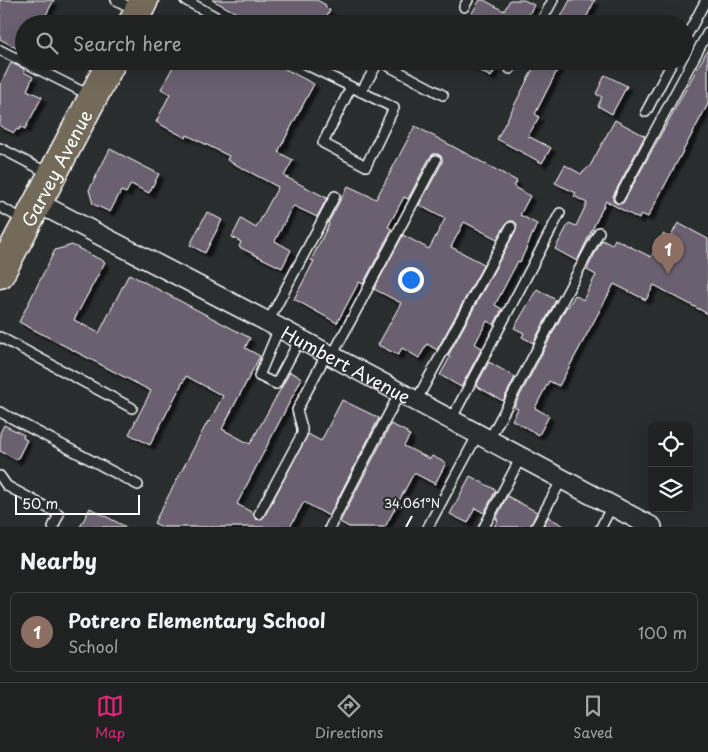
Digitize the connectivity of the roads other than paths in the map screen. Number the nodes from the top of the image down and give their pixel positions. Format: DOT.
graph roads {
  1 [pos="185,0"];
  2 [pos="553,0"];
  3 [pos="706,0"];
  4 [pos="213,15"];
  5 [pos="545,15"];
  6 [pos="693,24"];
  7 [pos="708,32"];
  8 [pos="0,50"];
  9 [pos="15,58"];
  10 [pos="693,60"];
  11 [pos="39,70"];
  12 [pos="107,70"];
  13 [pos="374,70"];
  14 [pos="396,70"];
  15 [pos="668,70"];
  16 [pos="688,70"];
  17 [pos="317,71"];
  18 [pos="351,87"];
  19 [pos="361,92"];
  20 [pos="443,95"];
  21 [pos="93,98"];
  22 [pos="646,112"];
  23 [pos="0,148"];
  24 [pos="436,160"];
  25 [pos="52,176"];
  26 [pos="335,196"];
  27 [pos="620,198"];
  28 [pos="0,207"];
  29 [pos="33,213"];
  30 [pos="560,213"];
  31 [pos="511,226"];
  32 [pos="599,232"];
  33 [pos="0,274"];
  34 [pos="274,325"];
  35 [pos="0,337"];
  36 [pos="300,339"];
  37 [pos="330,354"];
  38 [pos="408,397"];
  39 [pos="132,408"];
  40 [pos="0,412"];
  41 [pos="451,420"];
  42 [pos="484,437"];
  43 [pos="521,457"];
  44 [pos="0,476"];
  45 [pos="562,478"];
  46 [pos="138,485"];
  47 [pos="612,506"];
  48 [pos="259,514"];
  49 [pos="53,527"];
  50 [pos="330,527"];
  51 [pos="428,527"];
  52 [pos="484,527"];
  53 [pos="536,527"];
  54 [pos="600,527"];
  55 [pos="652,527"];
  1 -- 4 [label="lane"];
  2 -- 5 [label="lane"];
  3 -- 6 [label="lane"];
  7 -- 10 [label="lane"];
  8 -- 9 [label="lane"];
  11 -- 21 [label="lane"];
  12 -- 21 [label="main road, Garvey Avenue"];
  13 -- 19 [label="lane"];
  14 -- 20 [label="lane"];
  15 -- 22 [label="lane"];
  16 -- 27 [label="lane"];
  17 -- 18 [label="lane"];
  18 -- 19 [label="lane"];
  18 -- 19 [label="lane"];
  21 -- 25 [label="main road, Garvey Avenue"];
  23 -- 25 [label="lane"];
  24 -- 37 [label="lane"];
  25 -- 29 [label="main road, Garvey Avenue"];
  26 -- 34 [label="lane"];
  28 -- 29 [label="lane"];
  29 -- 33 [label="main road, Garvey Avenue"];
  29 -- 34 [label="street, Humbert Avenue"];
  30 -- 41 [label="lane"];
  31 -- 38 [label="lane"];
  32 -- 42 [label="lane"];
  34 -- 36 [label="street, Humbert Avenue"];
  34 -- 36 [label="lane"];
  35 -- 39 [label="lane"];
  36 -- 37 [label="street, Humbert Avenue"];
  37 -- 38 [label="street, Humbert Avenue"];
  37 -- 48 [label="lane"];
  38 -- 41 [label="street, Humbert Avenue"];
  38 -- 50 [label="lane"];
  40 -- 46 [label="lane"];
  41 -- 42 [label="street, Humbert Avenue"];
  42 -- 43 [label="street, Humbert Avenue"];
  42 -- 51 [label="lane"];
  43 -- 45 [label="street, Humbert Avenue"];
  43 -- 52 [label="lane"];
  44 -- 49 [label="lane"];
  45 -- 47 [label="street, Humbert Avenue"];
  45 -- 53 [label="lane"];
  47 -- 54 [label="lane"];
  47 -- 55 [label="street, Humbert Avenue"];
}
